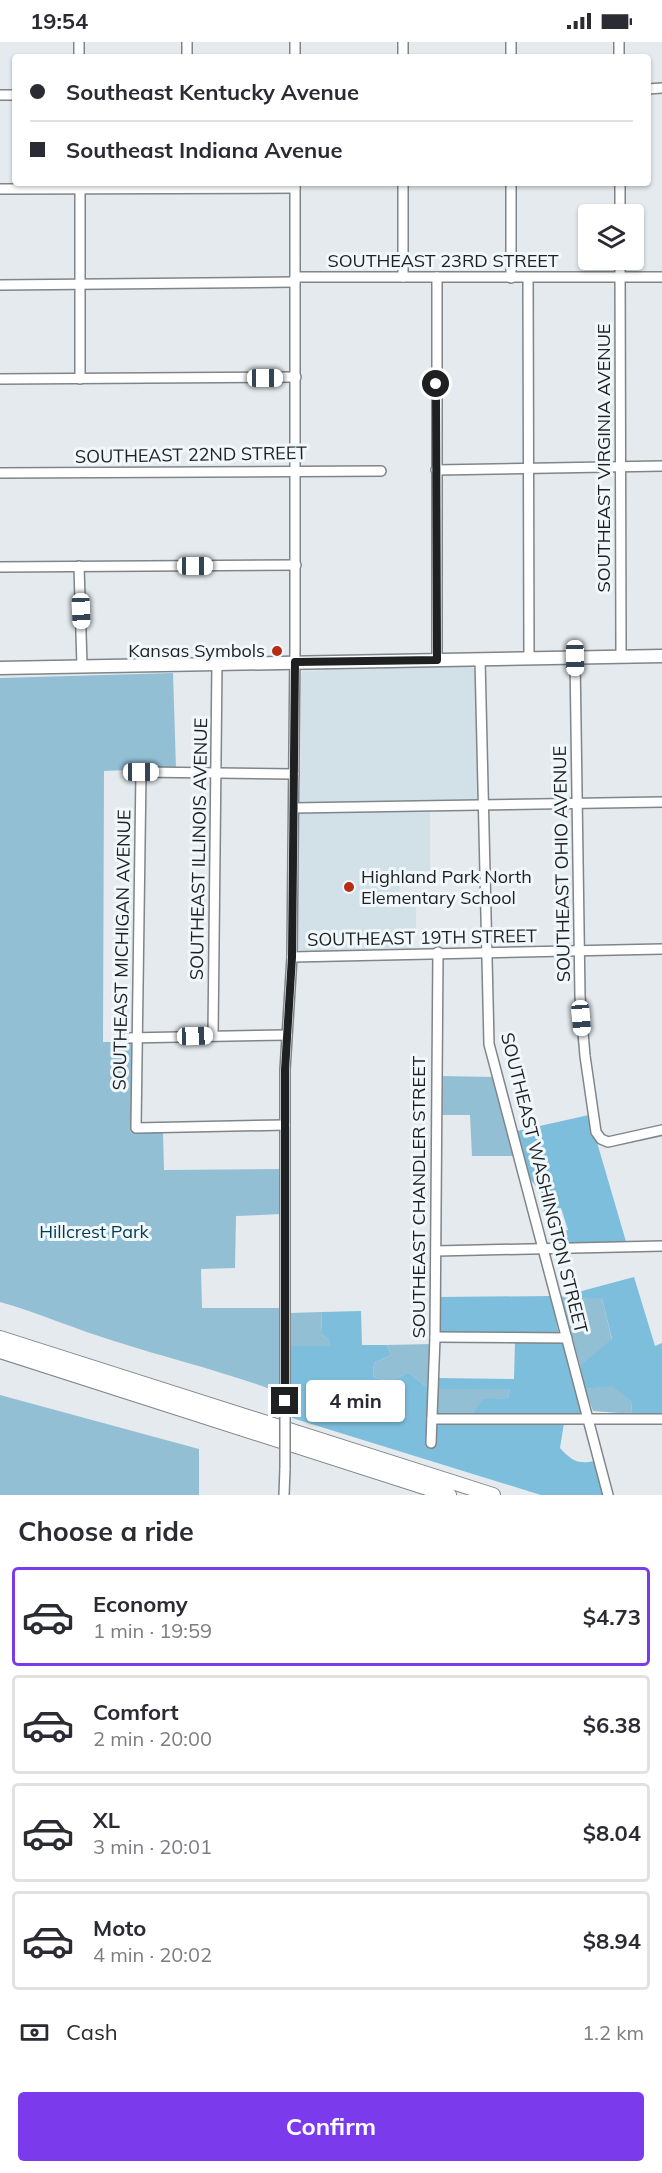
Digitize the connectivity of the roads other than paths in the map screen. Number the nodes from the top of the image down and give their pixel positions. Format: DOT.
graph roads {
  1 [pos="80,186"];
  2 [pos="295,186"];
  3 [pos="403,186"];
  4 [pos="511,186"];
  5 [pos="620,186"];
  6 [pos="0,189"];
  7 [pos="620,204"];
  8 [pos="620,270"];
  9 [pos="403,277"];
  10 [pos="437,277"];
  11 [pos="662,277"];
  12 [pos="510,278"];
  13 [pos="528,278"];
  14 [pos="620,278"];
  15 [pos="295,280"];
  16 [pos="79,283"];
  17 [pos="0,285"];
  18 [pos="296,377"];
  19 [pos="0,379"];
  20 [pos="80,379"];
  21 [pos="662,466"];
  22 [pos="621,467"];
  23 [pos="528,468"];
  24 [pos="295,470"];
  25 [pos="436,470"];
  26 [pos="381,471"];
  27 [pos="0,473"];
  28 [pos="296,564"];
  29 [pos="0,567"];
  30 [pos="80,567"];
  31 [pos="662,656"];
  32 [pos="621,657"];
  33 [pos="528,658"];
  34 [pos="575,658"];
  35 [pos="480,659"];
  36 [pos="437,660"];
  37 [pos="295,662"];
  38 [pos="217,663"];
  39 [pos="82,666"];
  40 [pos="0,668"];
  41 [pos="217,773"];
  42 [pos="294,774"];
  43 [pos="662,802"];
  44 [pos="578,804"];
  45 [pos="484,807"];
  46 [pos="294,808"];
  47 [pos="662,949"];
  48 [pos="580,951"];
  49 [pos="438,952"];
  50 [pos="486,953"];
  51 [pos="292,957"];
  52 [pos="287,1035"];
  53 [pos="213,1036"];
  54 [pos="127,1038"];
  55 [pos="138,1038"];
  56 [pos="285,1125"];
  57 [pos="662,1130"];
  58 [pos="662,1246"];
  59 [pos="543,1248"];
  60 [pos="436,1251"];
  61 [pos="435,1337"];
  62 [pos="0,1338"];
  63 [pos="567,1338"];
  64 [pos="0,1351"];
  65 [pos="588,1418"];
  66 [pos="432,1419"];
  67 [pos="662,1419"];
  68 [pos="431,1443"];
  69 [pos="284,1495"];
  70 [pos="449,1495"];
  71 [pos="493,1495"];
  72 [pos="608,1495"];
  1 -- 6 [label="street"];
  1 -- 16 [label="street"];
  2 -- 15 [label="street"];
  3 -- 9 [label="street"];
  4 -- 12 [label="street"];
  5 -- 7 [label="street"];
  8 -- 14 [label="street, SOUTHEAST VIRGINIA AVENUE"];
  9 -- 10 [label="street, SOUTHEAST 23RD STREET"];
  9 -- 15 [label="street, SOUTHEAST 23RD STREET"];
  10 -- 12 [label="street, SOUTHEAST 23RD STREET"];
  10 -- 25 [label="street"];
  11 -- 14 [label="street, SOUTHEAST 23RD STREET"];
  12 -- 13 [label="street, SOUTHEAST 23RD STREET"];
  13 -- 14 [label="street, SOUTHEAST 23RD STREET"];
  13 -- 23 [label="street"];
  14 -- 22 [label="street, SOUTHEAST VIRGINIA AVENUE"];
  15 -- 16 [label="street, SOUTHEAST 23RD STREET"];
  15 -- 18 [label="street"];
  16 -- 17 [label="street, SOUTHEAST 23RD STREET"];
  16 -- 20 [label="street"];
  18 -- 20 [label="street"];
  18 -- 24 [label="street"];
  19 -- 20 [label="street"];
  21 -- 22 [label="street"];
  22 -- 23 [label="street"];
  22 -- 32 [label="street, SOUTHEAST VIRGINIA AVENUE"];
  23 -- 25 [label="street"];
  23 -- 33 [label="street"];
  24 -- 26 [label="street, SOUTHEAST 22ND STREET"];
  24 -- 27 [label="street, SOUTHEAST 22ND STREET"];
  24 -- 28 [label="street"];
  25 -- 36 [label="street"];
  28 -- 30 [label="street"];
  28 -- 37 [label="street"];
  29 -- 30 [label="street"];
  30 -- 39 [label="street"];
  31 -- 32 [label="main road"];
  32 -- 34 [label="main road"];
  33 -- 34 [label="main road"];
  33 -- 35 [label="main road"];
  34 -- 44 [label="street, SOUTHEAST OHIO AVENUE"];
  35 -- 36 [label="main road"];
  35 -- 45 [label="street, SOUTHEAST WASHINGTON STREET"];
  36 -- 37 [label="main road"];
  37 -- 38 [label="main road"];
  37 -- 42 [label="street"];
  38 -- 39 [label="main road"];
  38 -- 41 [label="street, SOUTHEAST ILLINOIS AVENUE"];
  39 -- 40 [label="main road"];
  41 -- 42 [label="street"];
  41 -- 53 [label="street, SOUTHEAST ILLINOIS AVENUE"];
  41 -- 55 [label="street, SOUTHEAST MICHIGAN AVENUE"];
  42 -- 46 [label="street"];
  43 -- 44 [label="street"];
  44 -- 45 [label="street"];
  44 -- 48 [label="street, SOUTHEAST OHIO AVENUE"];
  45 -- 46 [label="street"];
  45 -- 50 [label="street, SOUTHEAST WASHINGTON STREET"];
  46 -- 51 [label="street"];
  47 -- 48 [label="street, SOUTHEAST 19TH STREET"];
  48 -- 50 [label="street, SOUTHEAST 19TH STREET"];
  48 -- 57 [label="street, SOUTHEAST OHIO AVENUE"];
  49 -- 50 [label="street, SOUTHEAST 19TH STREET"];
  49 -- 51 [label="street, SOUTHEAST 19TH STREET"];
  49 -- 60 [label="street, SOUTHEAST CHANDLER STREET"];
  50 -- 59 [label="street, SOUTHEAST WASHINGTON STREET"];
  51 -- 52 [label="street"];
  52 -- 53 [label="street"];
  52 -- 56 [label="street"];
  53 -- 55 [label="street"];
  54 -- 55 [label="street"];
  55 -- 56 [label="street, SOUTHEAST MICHIGAN AVENUE"];
  56 -- 69 [label="street, bridge"];
  58 -- 59 [label="street"];
  59 -- 60 [label="street"];
  59 -- 63 [label="street, SOUTHEAST WASHINGTON STREET"];
  60 -- 61 [label="street, SOUTHEAST CHANDLER STREET"];
  61 -- 63 [label="street"];
  61 -- 66 [label="street, SOUTHEAST CHANDLER STREET"];
  62 -- 71 [label="highway"];
  63 -- 65 [label="street, SOUTHEAST WASHINGTON STREET"];
  64 -- 70 [label="highway"];
  65 -- 66 [label="street"];
  65 -- 67 [label="street"];
  65 -- 72 [label="street, SOUTHEAST WASHINGTON STREET"];
  66 -- 68 [label="street, SOUTHEAST CHANDLER STREET"];
}
